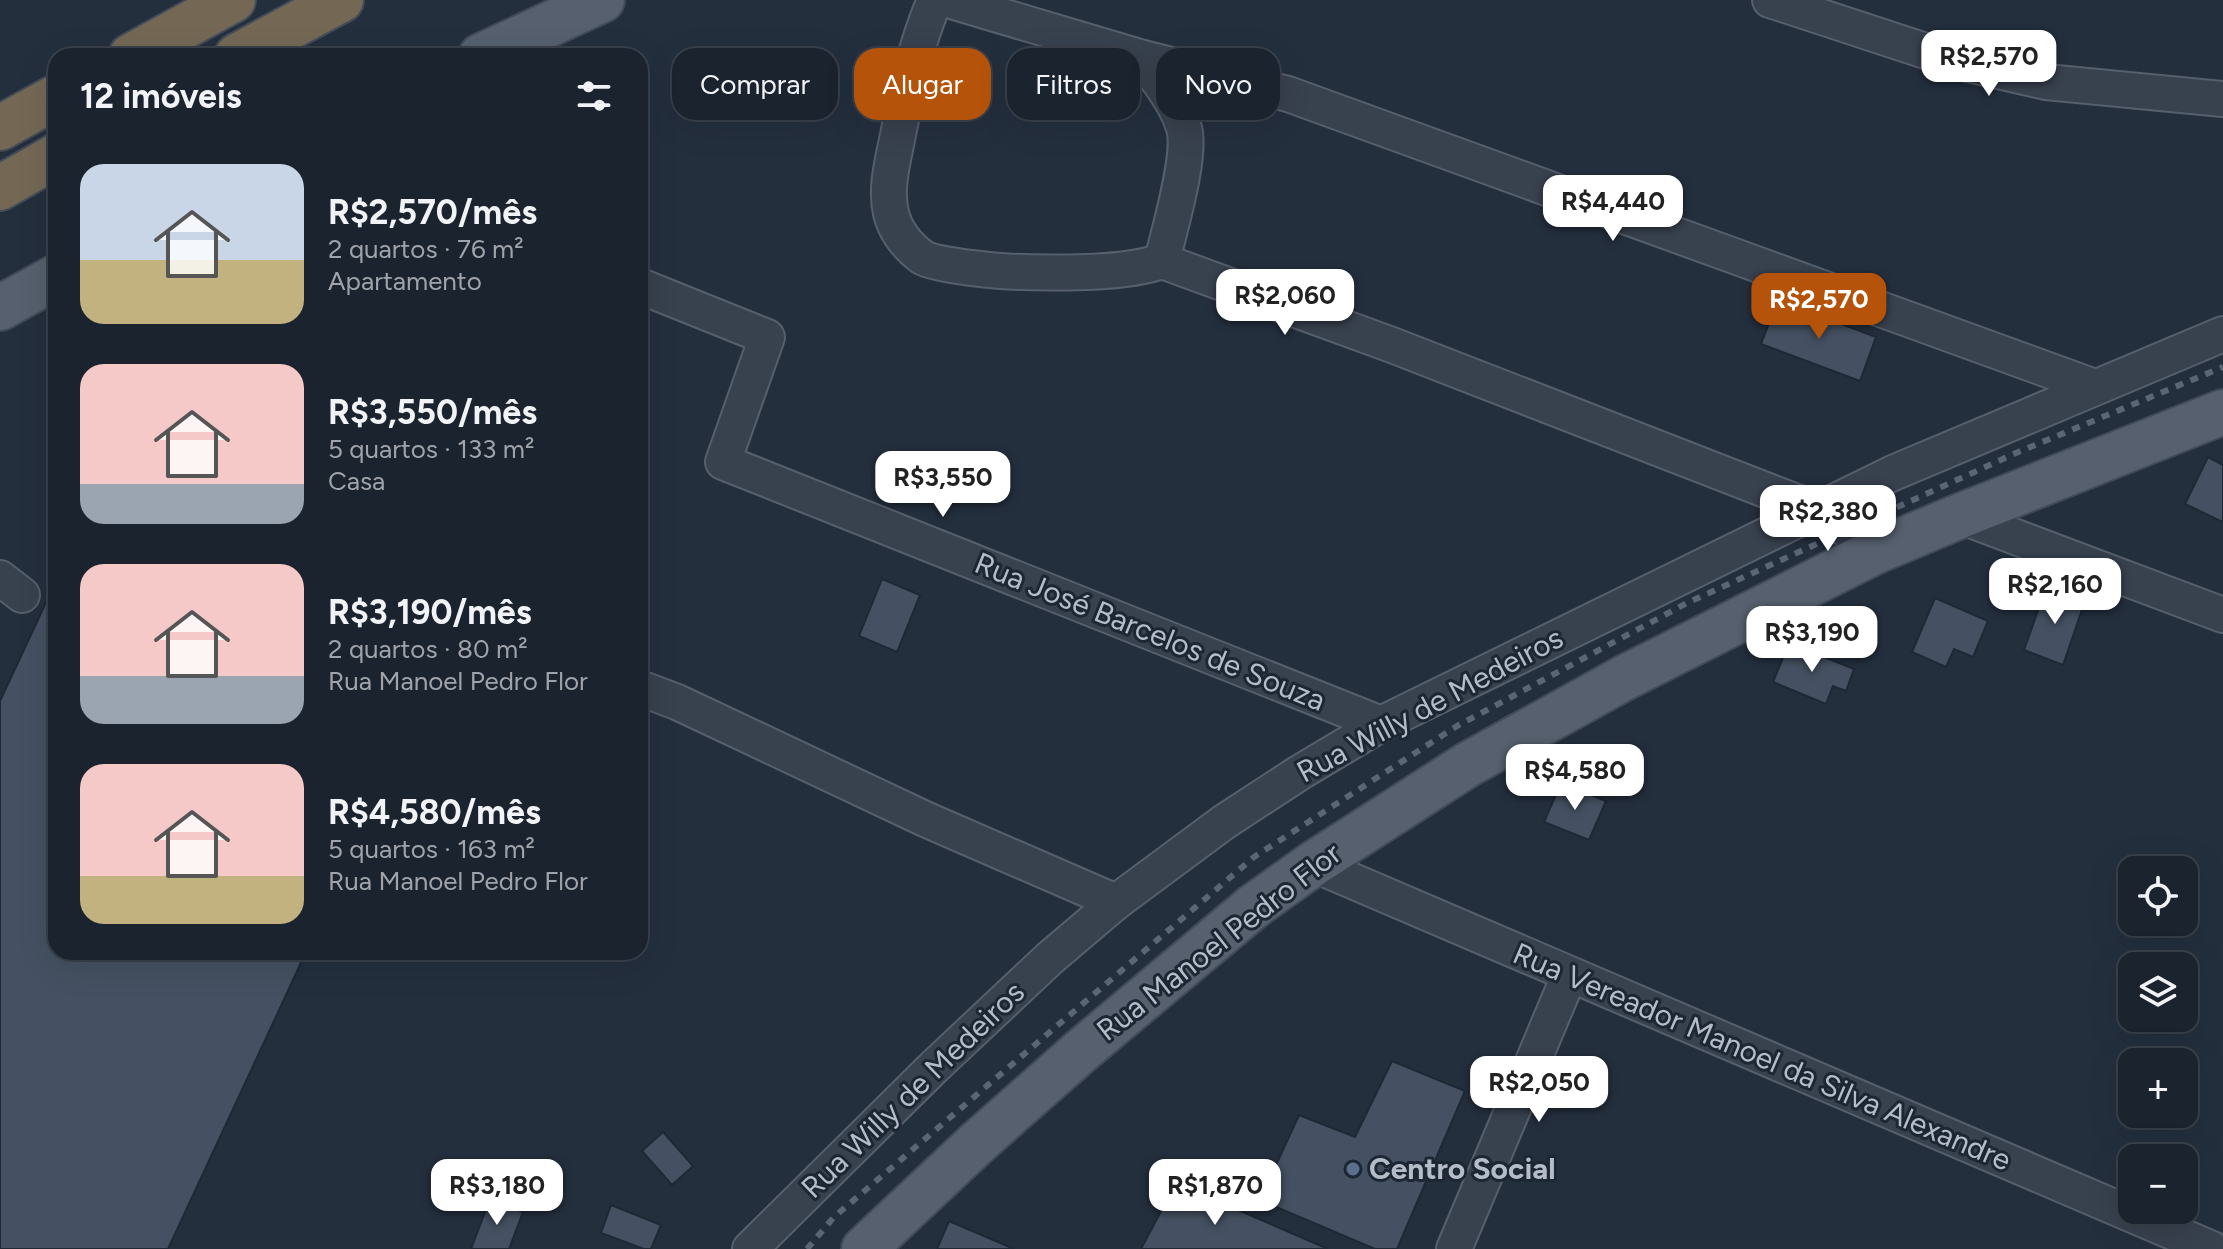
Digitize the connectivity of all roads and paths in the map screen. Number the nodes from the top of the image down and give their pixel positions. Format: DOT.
graph roads {
  1 [pos="233,0"];
  2 [pos="341,0"];
  3 [pos="602,0"];
  4 [pos="935,0"];
  5 [pos="948,0"];
  6 [pos="1770,0"];
  7 [pos="146,48"];
  8 [pos="252,48"];
  9 [pos="498,48"];
  10 [pos="1143,58"];
  11 [pos="2223,99"];
  12 [pos="48,101"];
  13 [pos="0,128"];
  14 [pos="48,161"];
  15 [pos="0,188"];
  16 [pos="1162,261"];
  17 [pos="48,281"];
  18 [pos="648,289"];
  19 [pos="0,308"];
  20 [pos="2223,334"];
  21 [pos="2095,387"];
  22 [pos="2223,412"];
  23 [pos="1817,510"];
  24 [pos="1960,516"];
  25 [pos="1872,553"];
  26 [pos="2223,615"];
  27 [pos="648,691"];
  28 [pos="1381,724"];
  29 [pos="1313,864"];
  30 [pos="1116,902"];
  31 [pos="1569,976"];
  32 [pos="750,1249"];
  33 [pos="864,1249"];
  34 [pos="1454,1249"];
  35 [pos="2212,1249"];
  1 -- 7 [label="highway"];
  2 -- 8 [label="highway"];
  3 -- 9 [label="main road"];
  4 -- 16 [label="street"];
  5 -- 10 [label="street"];
  6 -- 11 [label="street"];
  10 -- 16 [label="street"];
  10 -- 21 [label="street"];
  12 -- 13 [label="highway"];
  14 -- 15 [label="highway"];
  16 -- 23 [label="street"];
  17 -- 19 [label="main road"];
  18 -- 28 [label="street, Rua José Barcelos de Souza"];
  20 -- 21 [label="street, Rua Willy de Medeiros"];
  21 -- 23 [label="street, Rua Willy de Medeiros"];
  22 -- 24 [label="main road, Rua Manoel Pedro Flor"];
  23 -- 25 [label="street"];
  23 -- 28 [label="street, Rua Willy de Medeiros"];
  24 -- 25 [label="main road, Rua Manoel Pedro Flor"];
  24 -- 26 [label="street"];
  25 -- 29 [label="main road, Rua Manoel Pedro Flor"];
  27 -- 30 [label="street"];
  28 -- 30 [label="street, Rua Willy de Medeiros"];
  29 -- 31 [label="street, Rua Vereador Manoel da Silva Alexandre"];
  29 -- 33 [label="main road, Rua Manoel Pedro Flor"];
  30 -- 32 [label="street, Rua Willy de Medeiros"];
  31 -- 34 [label="street"];
  31 -- 35 [label="street, Rua Vereador Manoel da Silva Alexandre"];
}
